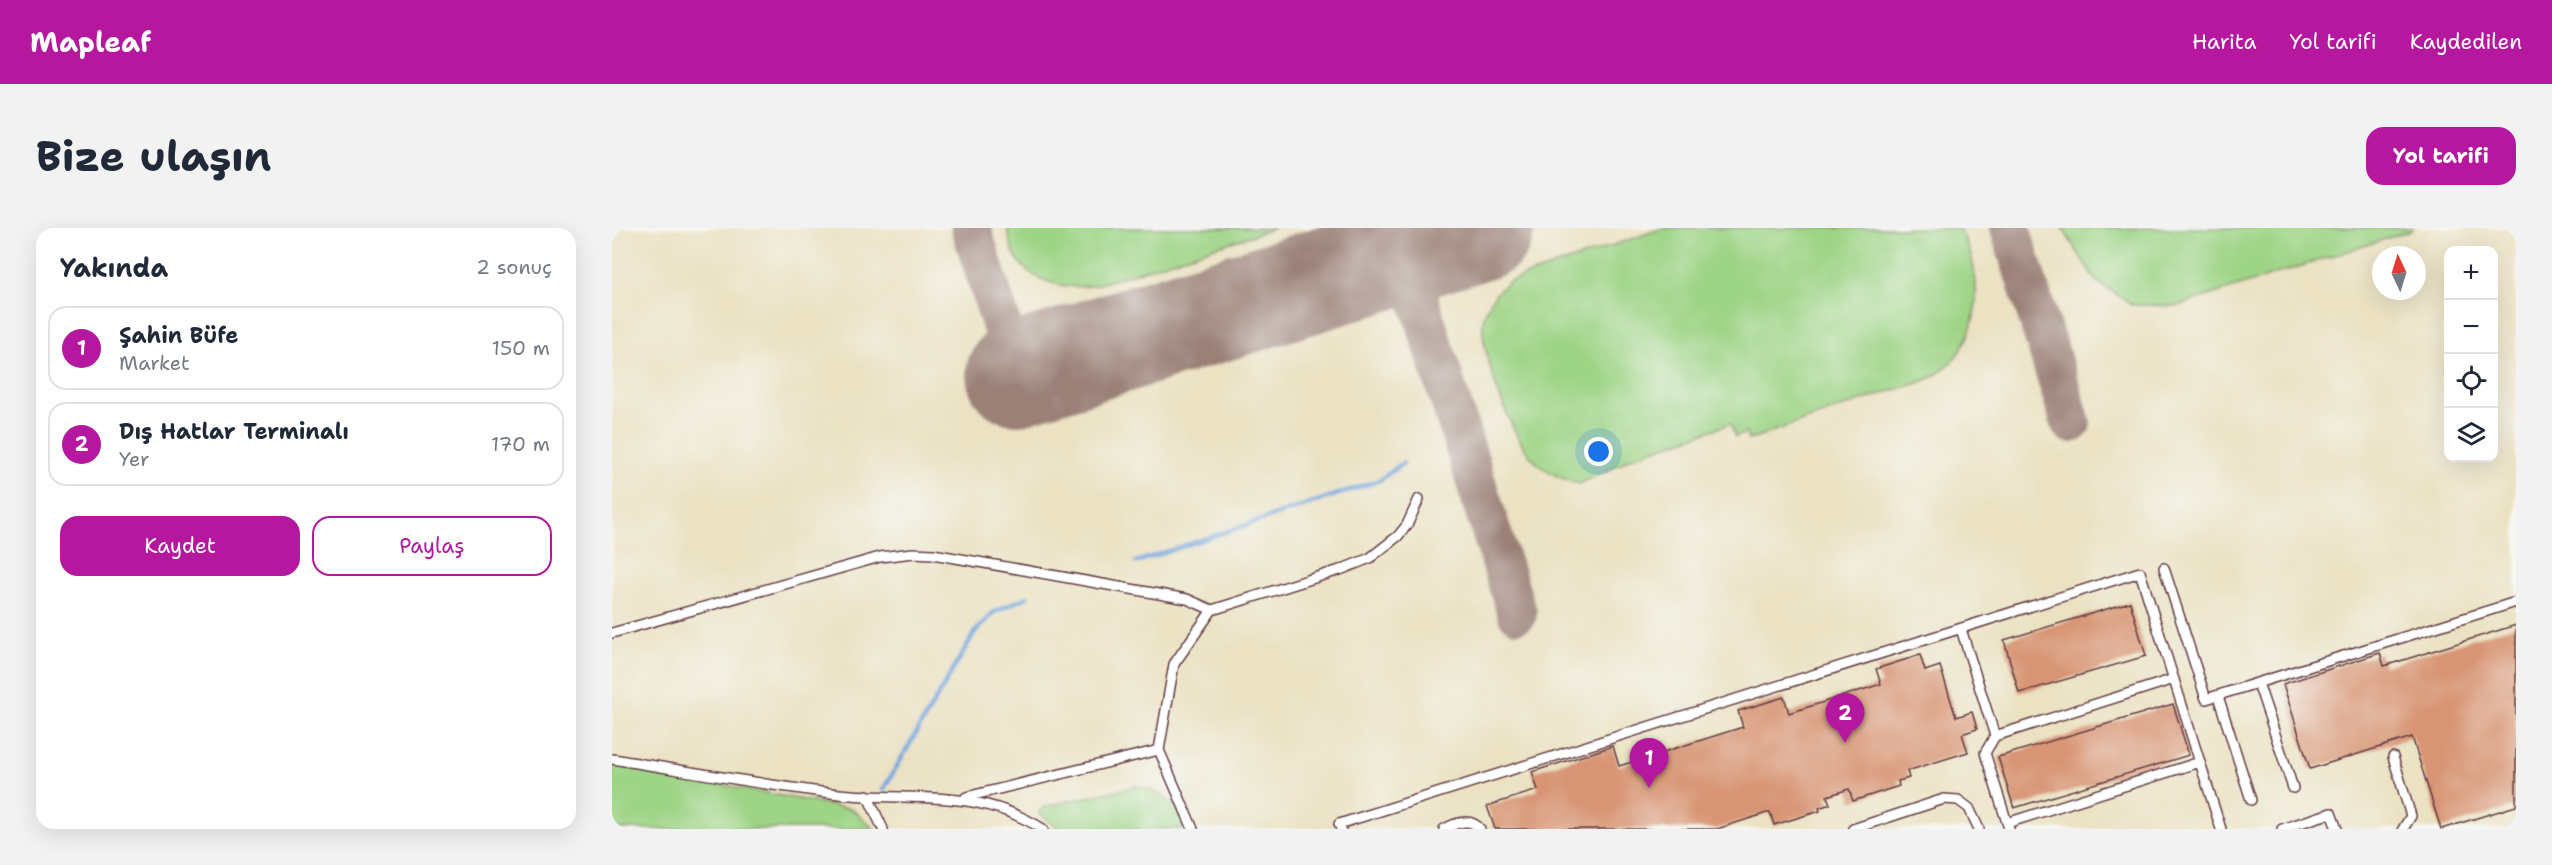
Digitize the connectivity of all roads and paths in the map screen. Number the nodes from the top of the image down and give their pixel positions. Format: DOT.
graph roads {
  1 [pos="1419,499"];
  2 [pos="2164,568"];
  3 [pos="2516,602"];
  4 [pos="1212,610"];
  5 [pos="1961,628"];
  6 [pos="612,633"];
  7 [pos="2174,679"];
  8 [pos="2258,683"];
  9 [pos="2218,696"];
  10 [pos="1995,736"];
  11 [pos="1159,750"];
  12 [pos="2393,757"];
  13 [pos="612,759"];
  14 [pos="2200,762"];
  15 [pos="2293,788"];
  16 [pos="867,795"];
  17 [pos="960,799"];
  18 [pos="2251,800"];
  19 [pos="2008,826"];
  20 [pos="883,829"];
  21 [pos="1043,829"];
  22 [pos="1193,829"];
  23 [pos="1341,829"];
  24 [pos="1444,829"];
  25 [pos="1480,829"];
  26 [pos="1853,829"];
  27 [pos="1978,829"];
  28 [pos="2221,829"];
  29 [pos="2282,829"];
  30 [pos="2337,829"];
  31 [pos="2403,829"];
  1 -- 4 [label="lane"];
  2 -- 9 [label="lane"];
  3 -- 8 [label="lane"];
  4 -- 6 [label="lane"];
  4 -- 11 [label="lane"];
  5 -- 7 [label="lane"];
  5 -- 10 [label="lane"];
  5 -- 23 [label="lane"];
  7 -- 10 [label="lane"];
  7 -- 14 [label="lane"];
  8 -- 9 [label="lane"];
  8 -- 15 [label="lane"];
  9 -- 18 [label="lane"];
  10 -- 19 [label="lane"];
  11 -- 17 [label="lane"];
  11 -- 22 [label="lane"];
  12 -- 31 [label="lane"];
  13 -- 16 [label="lane"];
  14 -- 19 [label="lane"];
  14 -- 28 [label="lane"];
  16 -- 17 [label="lane"];
  16 -- 20 [label="lane"];
  17 -- 21 [label="lane"];
  24 -- 25 [label="lane"];
  26 -- 27 [label="lane"];
  29 -- 30 [label="lane"];
}
